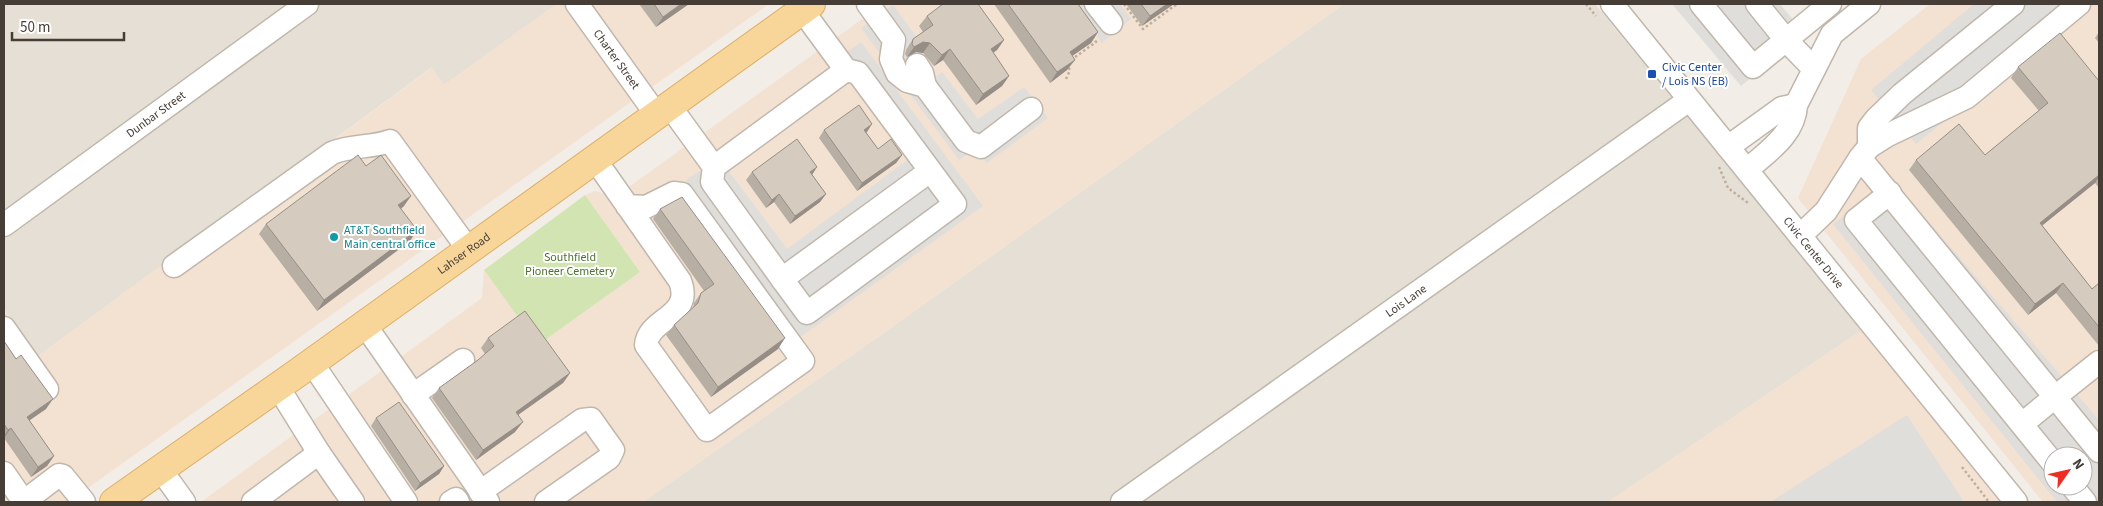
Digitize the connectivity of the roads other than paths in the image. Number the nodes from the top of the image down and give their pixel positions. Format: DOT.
graph roads {
  1 [pos="307,4"];
  2 [pos="577,4"];
  3 [pos="868,4"];
  4 [pos="1096,4"];
  5 [pos="1612,4"];
  6 [pos="1701,4"];
  7 [pos="1757,4"];
  8 [pos="1830,4"];
  9 [pos="1869,4"];
  10 [pos="2013,4"];
  11 [pos="2079,4"];
  12 [pos="806,7"];
  13 [pos="1111,23"];
  14 [pos="1786,40"];
  15 [pos="906,51"];
  16 [pos="1814,69"];
  17 [pos="846,70"];
  18 [pos="924,86"];
  19 [pos="1690,100"];
  20 [pos="1796,105"];
  21 [pos="1031,108"];
  22 [pos="663,110"];
  23 [pos="1728,147"];
  24 [pos="1864,153"];
  25 [pos="594,158"];
  26 [pos="714,167"];
  27 [pos="1747,170"];
  28 [pos="930,171"];
  29 [pos="1890,193"];
  30 [pos="627,206"];
  31 [pos="4,225"];
  32 [pos="1800,236"];
  33 [pos="468,249"];
  34 [pos="174,266"];
  35 [pos="782,279"];
  36 [pos="365,325"];
  37 [pos="4,328"];
  38 [pos="463,360"];
  39 [pos="2099,362"];
  40 [pos="312,363"];
  41 [pos="278,387"];
  42 [pos="47,389"];
  43 [pos="414,395"];
  44 [pos="2055,397"];
  45 [pos="2022,424"];
  46 [pos="2043,450"];
  47 [pos="2099,451"];
  48 [pos="319,453"];
  49 [pos="161,470"];
  50 [pos="4,473"];
  51 [pos="484,497"];
  52 [pos="84,502"];
  53 [pos="114,502"];
  54 [pos="184,502"];
  55 [pos="252,502"];
  56 [pos="353,502"];
  57 [pos="406,502"];
  58 [pos="451,502"];
  59 [pos="458,502"];
  60 [pos="546,502"];
  61 [pos="1122,502"];
  62 [pos="2016,502"];
  1 -- 31 [label="street, Dunbar Street"];
  2 -- 22 [label="street, Charter Street"];
  3 -- 15 [label="street"];
  4 -- 13 [label="street"];
  5 -- 19 [label="street, Civic Center Drive"];
  6 -- 14 [label="street"];
  7 -- 14 [label="street"];
  8 -- 14 [label="street"];
  9 -- 16 [label="street"];
  10 -- 24 [label="street"];
  11 -- 24 [label="street"];
  12 -- 17 [label="street"];
  12 -- 22 [label="main road, Lahser Road"];
  14 -- 16 [label="street"];
  15 -- 18 [label="street"];
  15 -- 18 [label="street"];
  16 -- 20 [label="street"];
  17 -- 26 [label="street"];
  17 -- 28 [label="street"];
  18 -- 21 [label="street"];
  19 -- 23 [label="street, Civic Center Drive"];
  19 -- 61 [label="street, Lois Lane"];
  20 -- 23 [label="street"];
  20 -- 27 [label="street"];
  22 -- 25 [label="main road, Lahser Road"];
  22 -- 26 [label="street, Charter Street"];
  23 -- 27 [label="street, Civic Center Drive"];
  24 -- 29 [label="street"];
  24 -- 32 [label="street"];
  25 -- 30 [label="street"];
  25 -- 33 [label="main road, Lahser Road"];
  26 -- 35 [label="street"];
  27 -- 32 [label="street, Civic Center Drive"];
  28 -- 35 [label="street"];
  28 -- 35 [label="street"];
  29 -- 44 [label="street"];
  29 -- 45 [label="street"];
  30 -- 30 [label="street"];
  32 -- 62 [label="street, Civic Center Drive"];
  33 -- 34 [label="street"];
  33 -- 36 [label="main road, Lahser Road"];
  36 -- 40 [label="main road, Lahser Road"];
  36 -- 43 [label="street"];
  37 -- 42 [label="street"];
  38 -- 43 [label="street"];
  39 -- 44 [label="street"];
  40 -- 41 [label="main road, Lahser Road"];
  40 -- 57 [label="street"];
  41 -- 48 [label="street"];
  41 -- 49 [label="main road, Lahser Road"];
  43 -- 51 [label="street"];
  44 -- 45 [label="street"];
  44 -- 47 [label="street"];
  45 -- 46 [label="street"];
  48 -- 55 [label="street"];
  48 -- 56 [label="street"];
  49 -- 53 [label="main road, Lahser Road"];
  49 -- 54 [label="street"];
  50 -- 52 [label="street"];
  51 -- 60 [label="street"];
  58 -- 59 [label="street"];
}
